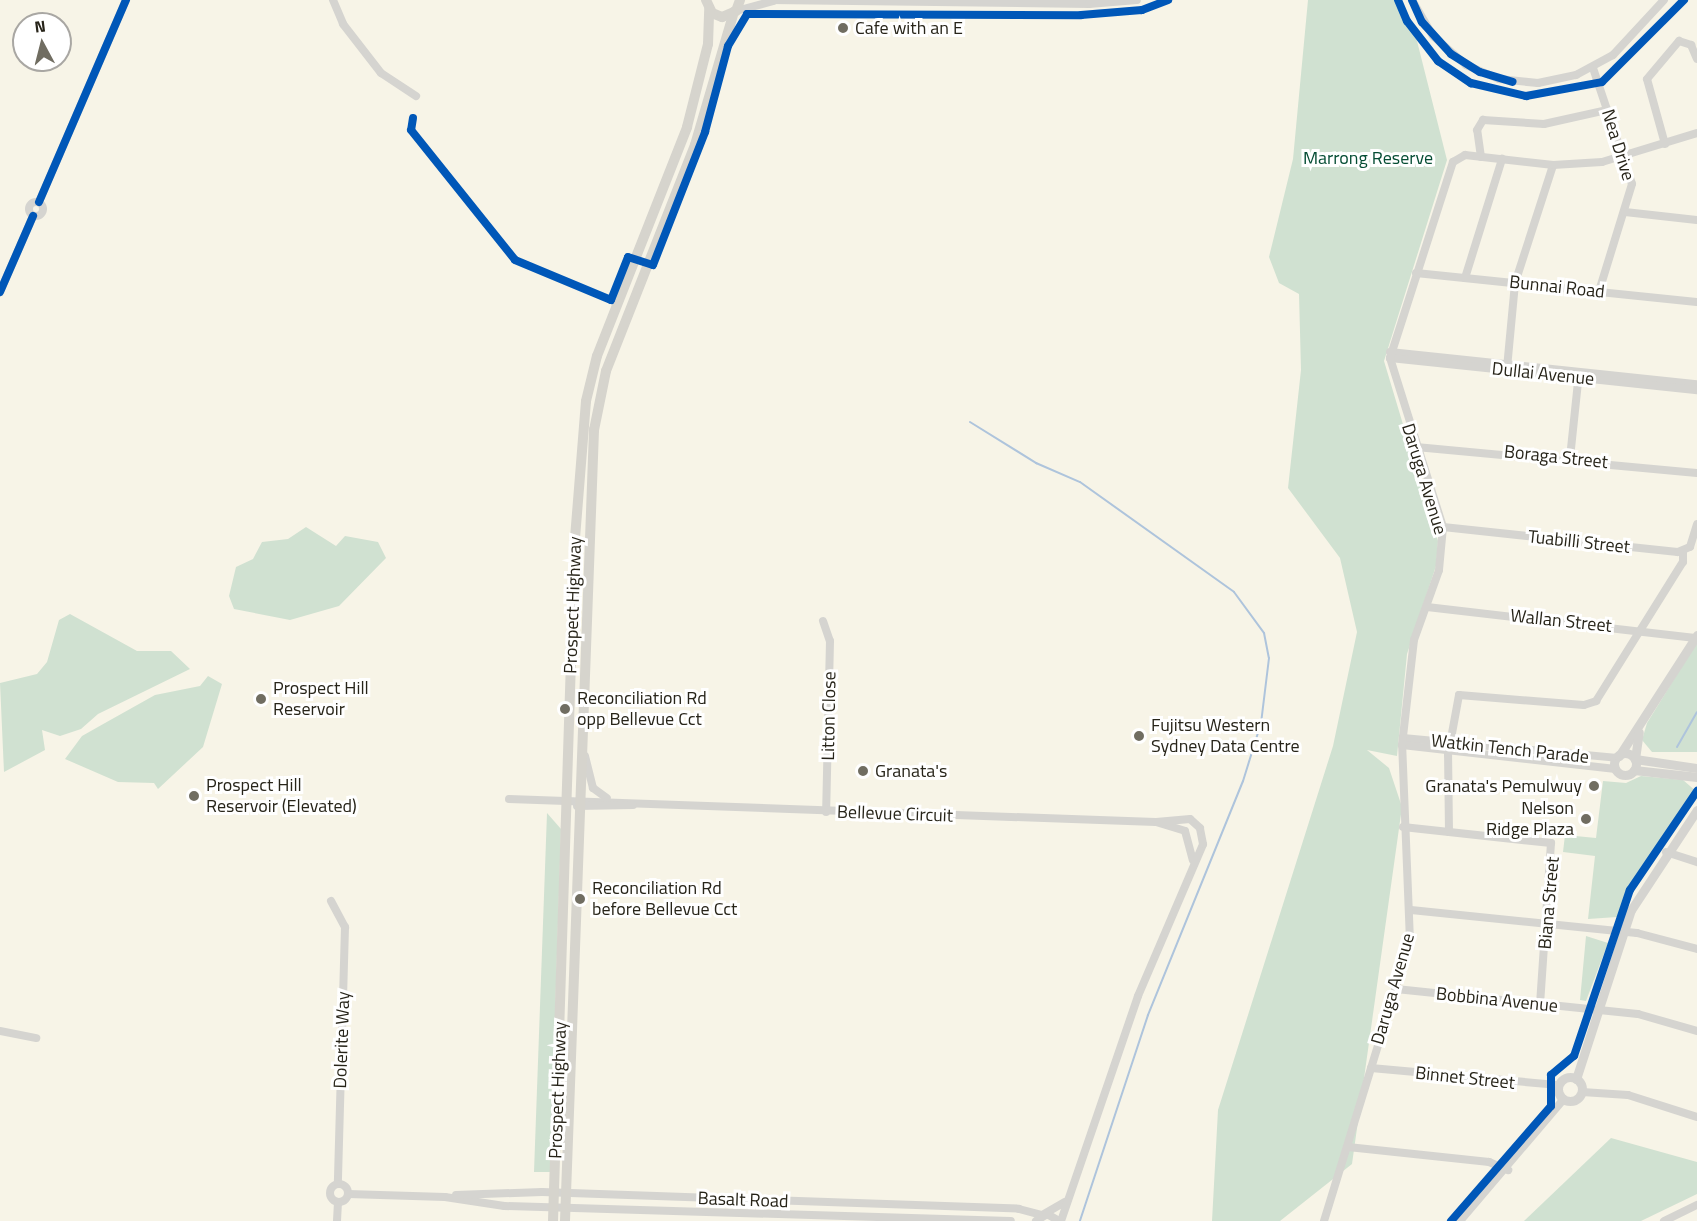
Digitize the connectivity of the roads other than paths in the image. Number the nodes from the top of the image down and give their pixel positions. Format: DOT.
graph roads {
  1 [pos="126,0"];
  2 [pos="333,0"];
  3 [pos="772,0"];
  4 [pos="1137,0"];
  5 [pos="1412,0"];
  6 [pos="1664,0"];
  7 [pos="708,5"];
  8 [pos="737,8"];
  9 [pos="1697,59"];
  10 [pos="1593,68"];
  11 [pos="416,96"];
  12 [pos="1607,110"];
  13 [pos="1697,133"];
  14 [pos="1665,144"];
  15 [pos="1481,157"];
  16 [pos="1623,157"];
  17 [pos="1502,159"];
  18 [pos="1553,165"];
  19 [pos="1625,212"];
  20 [pos="1697,220"];
  21 [pos="1416,273"];
  22 [pos="1465,278"];
  23 [pos="1515,283"];
  24 [pos="1599,291"];
  25 [pos="0,292"];
  26 [pos="1697,302"];
  27 [pos="1390,355"];
  28 [pos="1507,367"];
  29 [pos="1579,375"];
  30 [pos="1697,384"];
  31 [pos="1697,390"];
  32 [pos="1416,447"];
  33 [pos="1570,458"];
  34 [pos="1697,473"];
  35 [pos="1697,524"];
  36 [pos="1443,528"];
  37 [pos="1683,552"];
  38 [pos="1426,607"];
  39 [pos="824,621"];
  40 [pos="1638,629"];
  41 [pos="1696,637"];
  42 [pos="1639,730"];
  43 [pos="1402,742"];
  44 [pos="582,746"];
  45 [pos="1449,746"];
  46 [pos="1618,757"];
  47 [pos="1635,759"];
  48 [pos="1697,768"];
  49 [pos="1616,769"];
  50 [pos="1634,770"];
  51 [pos="1697,777"];
  52 [pos="509,799"];
  53 [pos="611,800"];
  54 [pos="568,802"];
  55 [pos="580,803"];
  56 [pos="634,805"];
  57 [pos="1697,810"];
  58 [pos="826,812"];
  59 [pos="1156,822"];
  60 [pos="1403,827"];
  61 [pos="1449,832"];
  62 [pos="1666,852"];
  63 [pos="1193,860"];
  64 [pos="1697,862"];
  65 [pos="331,901"];
  66 [pos="1411,910"];
  67 [pos="1547,923"];
  68 [pos="1623,931"];
  69 [pos="1697,949"];
  70 [pos="1396,989"];
  71 [pos="1539,1004"];
  72 [pos="1599,1010"];
  73 [pos="0,1031"];
  74 [pos="1697,1031"];
  75 [pos="36,1038"];
  76 [pos="1371,1068"];
  77 [pos="1576,1079"];
  78 [pos="1559,1085"];
  79 [pos="1582,1092"];
  80 [pos="1564,1099"];
  81 [pos="1697,1116"];
  82 [pos="1348,1147"];
  83 [pos="1508,1170"];
  84 [pos="338,1183"];
  85 [pos="554,1192"];
  86 [pos="566,1193"];
  87 [pos="348,1194"];
  88 [pos="445,1197"];
  89 [pos="737,1200"];
  90 [pos="338,1202"];
  91 [pos="1065,1202"];
  92 [pos="1697,1205"];
  93 [pos="554,1207"];
  94 [pos="566,1207"];
  95 [pos="736,1211"];
  96 [pos="1041,1217"];
  97 [pos="1462,1220"];
  98 [pos="337,1221"];
  99 [pos="553,1221"];
  100 [pos="565,1221"];
  101 [pos="1011,1221"];
  102 [pos="1060,1221"];
  103 [pos="1324,1221"];
  104 [pos="1664,1221"];
  1 -- 25 [label="street"];
  2 -- 11 [label="street"];
  3 -- 4 [label="street"];
  3 -- 8 [label="street"];
  5 -- 10 [label="street"];
  6 -- 10 [label="street"];
  7 -- 8 [label="main road"];
  7 -- 54 [label="main road, Prospect Highway"];
  8 -- 44 [label="main road, Prospect Highway"];
  9 -- 14 [label="street"];
  10 -- 12 [label="street, Nea Drive"];
  12 -- 15 [label="street"];
  12 -- 16 [label="street, Nea Drive"];
  13 -- 14 [label="street"];
  14 -- 16 [label="street"];
  15 -- 17 [label="street"];
  15 -- 21 [label="street"];
  16 -- 18 [label="street"];
  16 -- 19 [label="street, Nea Drive"];
  17 -- 18 [label="street"];
  17 -- 22 [label="street"];
  18 -- 23 [label="street"];
  19 -- 20 [label="street"];
  19 -- 24 [label="street, Nea Drive"];
  21 -- 22 [label="street, Bunnai Road"];
  21 -- 27 [label="street"];
  22 -- 23 [label="street, Bunnai Road"];
  23 -- 24 [label="street, Bunnai Road"];
  23 -- 28 [label="street"];
  24 -- 26 [label="street, Bunnai Road"];
  27 -- 28 [label="street, Dullai Avenue"];
  27 -- 32 [label="street, Daruga Avenue"];
  28 -- 29 [label="street, Dullai Avenue"];
  29 -- 30 [label="street, Dullai Avenue"];
  29 -- 31 [label="street, Dullai Avenue"];
  29 -- 33 [label="street"];
  32 -- 33 [label="street, Boraga Street"];
  32 -- 36 [label="street, Daruga Avenue"];
  33 -- 34 [label="street, Boraga Street"];
  35 -- 37 [label="street"];
  36 -- 37 [label="street, Tuabilli Street"];
  36 -- 38 [label="street, Daruga Avenue"];
  37 -- 40 [label="street"];
  38 -- 40 [label="street, Wallan Street"];
  38 -- 43 [label="street, Daruga Avenue"];
  39 -- 58 [label="street, Litton Close"];
  40 -- 41 [label="street, Wallan Street"];
  40 -- 45 [label="street"];
  41 -- 42 [label="street"];
  42 -- 46 [label="street"];
  42 -- 47 [label="street"];
  43 -- 45 [label="street, Watkin Tench Parade"];
  43 -- 60 [label="street, Daruga Avenue"];
  44 -- 53 [label="street"];
  44 -- 55 [label="main road, Prospect Highway"];
  45 -- 46 [label="street, Watkin Tench Parade"];
  45 -- 49 [label="street, Watkin Tench Parade"];
  45 -- 61 [label="street"];
  46 -- 47 [label="street"];
  46 -- 49 [label="street"];
  47 -- 48 [label="street"];
  47 -- 50 [label="street"];
  49 -- 50 [label="street"];
  50 -- 51 [label="street"];
  52 -- 54 [label="street"];
  53 -- 55 [label="street, Bellevue Circuit"];
  53 -- 56 [label="street, Bellevue Circuit"];
  54 -- 55 [label="street, Bellevue Circuit"];
  54 -- 85 [label="main road, Prospect Highway"];
  55 -- 56 [label="street, Bellevue Circuit"];
  55 -- 86 [label="main road, Prospect Highway"];
  56 -- 58 [label="street, Bellevue Circuit"];
  57 -- 62 [label="street"];
  58 -- 59 [label="street, Bellevue Circuit"];
  59 -- 63 [label="street, Bellevue Circuit"];
  59 -- 63 [label="street, Bellevue Circuit"];
  60 -- 61 [label="street, Biana Street"];
  60 -- 66 [label="street, Daruga Avenue"];
  61 -- 67 [label="street, Biana Street"];
  62 -- 64 [label="street"];
  62 -- 68 [label="street"];
  63 -- 91 [label="street, Bellevue Circuit"];
  65 -- 84 [label="street, Dolerite Way"];
  66 -- 67 [label="street"];
  66 -- 70 [label="street, Daruga Avenue"];
  67 -- 68 [label="street"];
  67 -- 71 [label="street, Biana Street"];
  68 -- 69 [label="street"];
  68 -- 72 [label="street"];
  70 -- 71 [label="street, Bobbina Avenue"];
  70 -- 76 [label="street, Daruga Avenue"];
  71 -- 72 [label="street, Bobbina Avenue"];
  72 -- 74 [label="street, Bobbina Avenue"];
  72 -- 77 [label="street"];
  73 -- 75 [label="street"];
  76 -- 78 [label="street, Binnet Street"];
  76 -- 82 [label="street, Daruga Avenue"];
  77 -- 78 [label="street"];
  77 -- 79 [label="street"];
  78 -- 80 [label="street"];
  79 -- 80 [label="street"];
  79 -- 81 [label="street"];
  80 -- 83 [label="street"];
  82 -- 83 [label="street"];
  82 -- 103 [label="street, Daruga Avenue"];
  83 -- 97 [label="street"];
  84 -- 87 [label="street"];
  84 -- 90 [label="street, Dolerite Way"];
  85 -- 86 [label="street, Basalt Road"];
  85 -- 88 [label="street, Basalt Road"];
  85 -- 93 [label="main road, Prospect Highway"];
  86 -- 89 [label="street, Basalt Road"];
  86 -- 94 [label="main road, Prospect Highway"];
  87 -- 88 [label="street, Basalt Road"];
  87 -- 90 [label="street"];
  88 -- 93 [label="street, Basalt Road"];
  89 -- 95 [label="street"];
  89 -- 96 [label="street, Basalt Road"];
  90 -- 98 [label="street"];
  91 -- 96 [label="street"];
  91 -- 102 [label="street, Bellevue Circuit"];
  92 -- 104 [label="street"];
  93 -- 94 [label="street, Basalt Road"];
  93 -- 99 [label="main road, Prospect Highway"];
  94 -- 95 [label="street, Basalt Road"];
  94 -- 100 [label="main road, Prospect Highway"];
  95 -- 101 [label="street, Basalt Road"];
  96 -- 102 [label="street, Basalt Road"];
}
